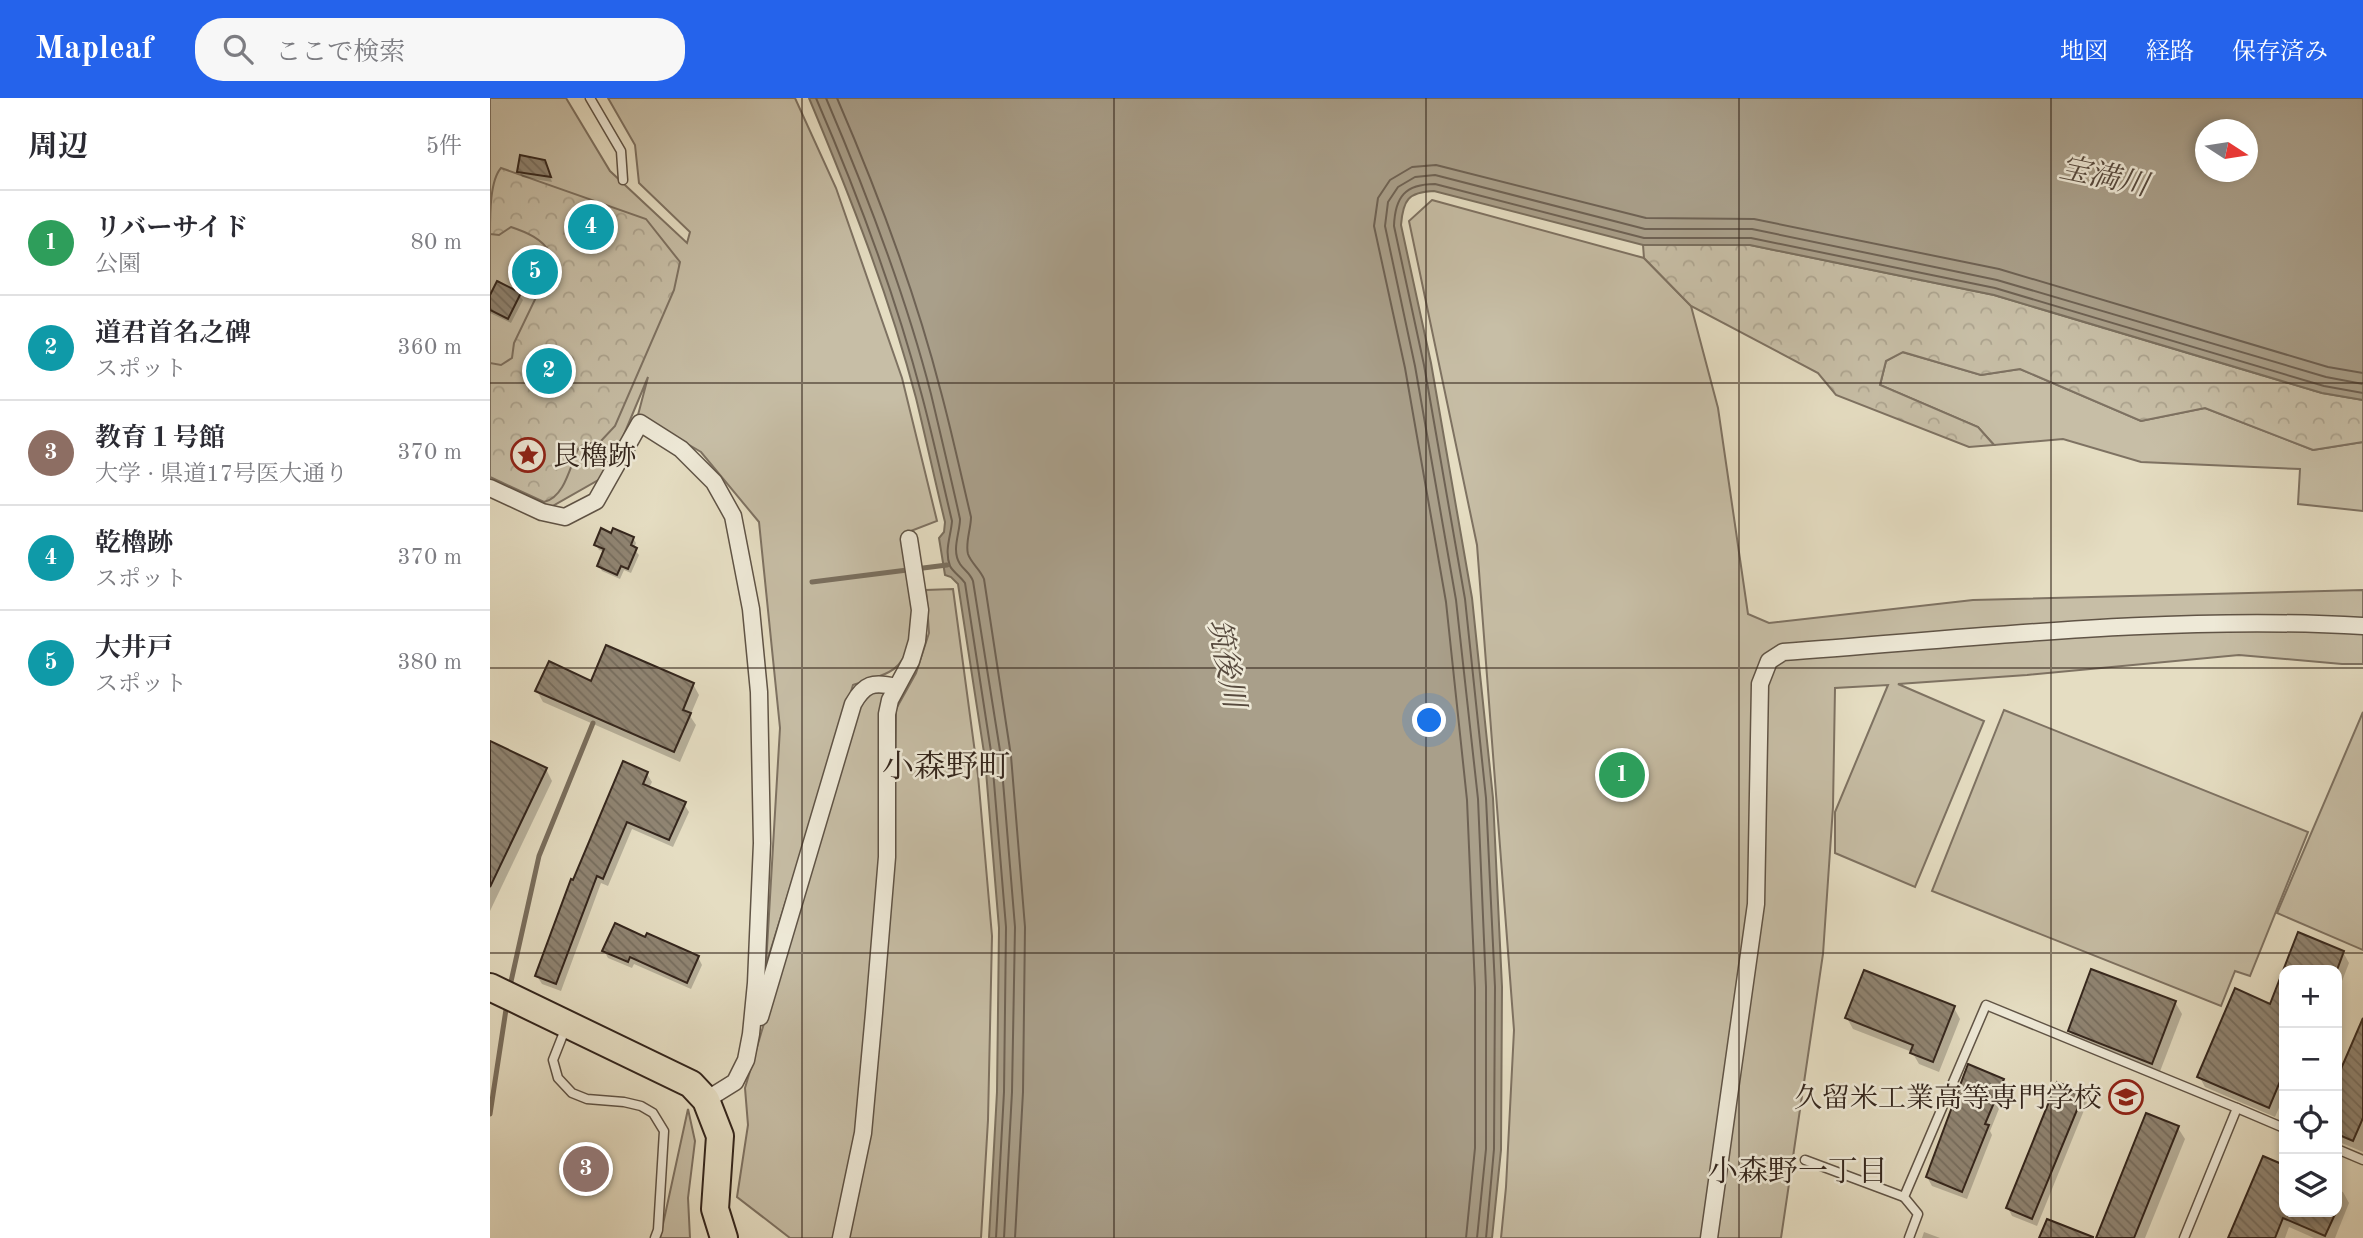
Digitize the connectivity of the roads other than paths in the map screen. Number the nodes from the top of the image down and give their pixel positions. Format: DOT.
graph roads {
  1 [pos="590,98"];
  2 [pos="623,180"];
  3 [pos="490,488"];
  4 [pos="909,539"];
  5 [pos="2363,626"];
  6 [pos="895,687"];
  7 [pos="490,987"];
  8 [pos="567,1024"];
  9 [pos="751,1034"];
  10 [pos="706,1100"];
  11 [pos="2236,1108"];
  12 [pos="2279,1126"];
  13 [pos="2342,1151"];
  14 [pos="1805,1160"];
  15 [pos="2363,1160"];
  16 [pos="1904,1197"];
  17 [pos="655,1238"];
  18 [pos="724,1238"];
  19 [pos="841,1238"];
  20 [pos="1709,1238"];
  21 [pos="1909,1238"];
  22 [pos="2184,1238"];
  1 -- 2 [label="lane"];
  3 -- 9 [label="street"];
  4 -- 6 [label="street"];
  5 -- 20 [label="street"];
  6 -- 9 [label="street"];
  6 -- 19 [label="street"];
  7 -- 8 [label="main road"];
  8 -- 10 [label="main road"];
  8 -- 17 [label="lane"];
  9 -- 10 [label="street"];
  10 -- 18 [label="main road"];
  11 -- 12 [label="lane"];
  11 -- 16 [label="lane"];
  11 -- 22 [label="lane"];
  13 -- 15 [label="lane"];
  14 -- 16 [label="lane"];
  16 -- 21 [label="lane"];
}
